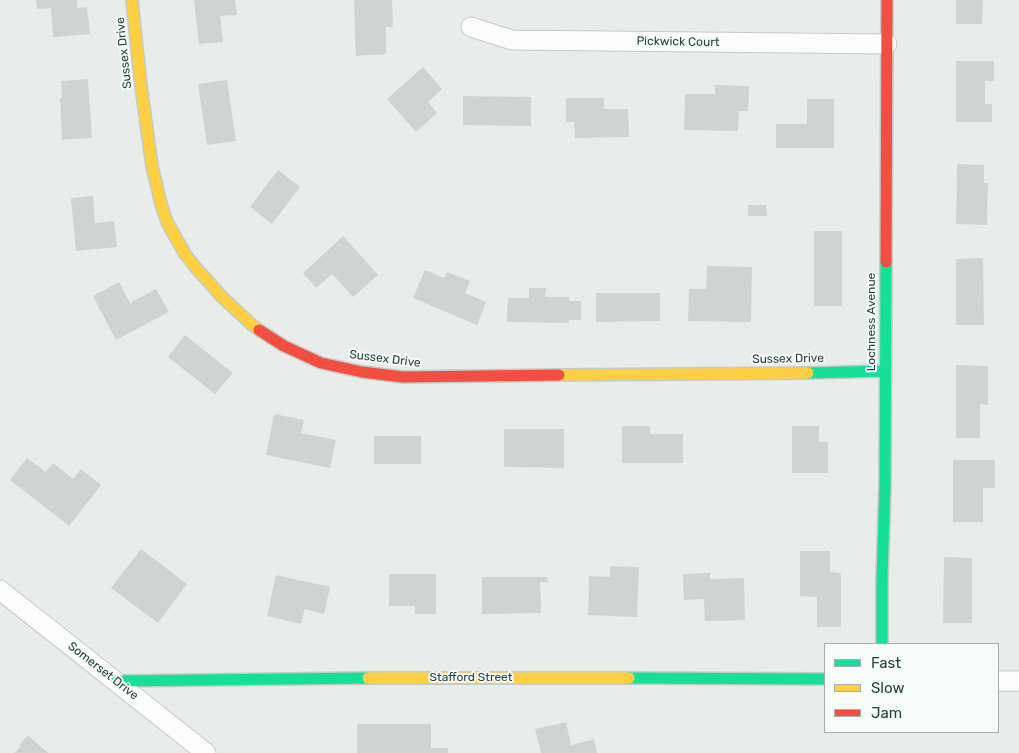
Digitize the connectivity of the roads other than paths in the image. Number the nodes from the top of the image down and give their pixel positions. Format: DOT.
graph roads {
  1 [pos="132,0"];
  2 [pos="887,0"];
  3 [pos="471,27"];
  4 [pos="887,44"];
  5 [pos="885,371"];
  6 [pos="0,590"];
  7 [pos="882,643"];
  8 [pos="824,679"];
  9 [pos="116,681"];
  10 [pos="999,681"];
  11 [pos="1019,681"];
  12 [pos="206,753"];
  1 -- 5 [label="street, Sussex Drive"];
  2 -- 4 [label="street, Lochness Avenue"];
  3 -- 4 [label="street, Pickwick Court"];
  4 -- 5 [label="street, Lochness Avenue"];
  5 -- 7 [label="street, Lochness Avenue"];
  6 -- 9 [label="street, Somerset Drive"];
  8 -- 9 [label="street, Stafford Street"];
  9 -- 12 [label="street, Somerset Drive"];
  10 -- 11 [label="street"];
}
